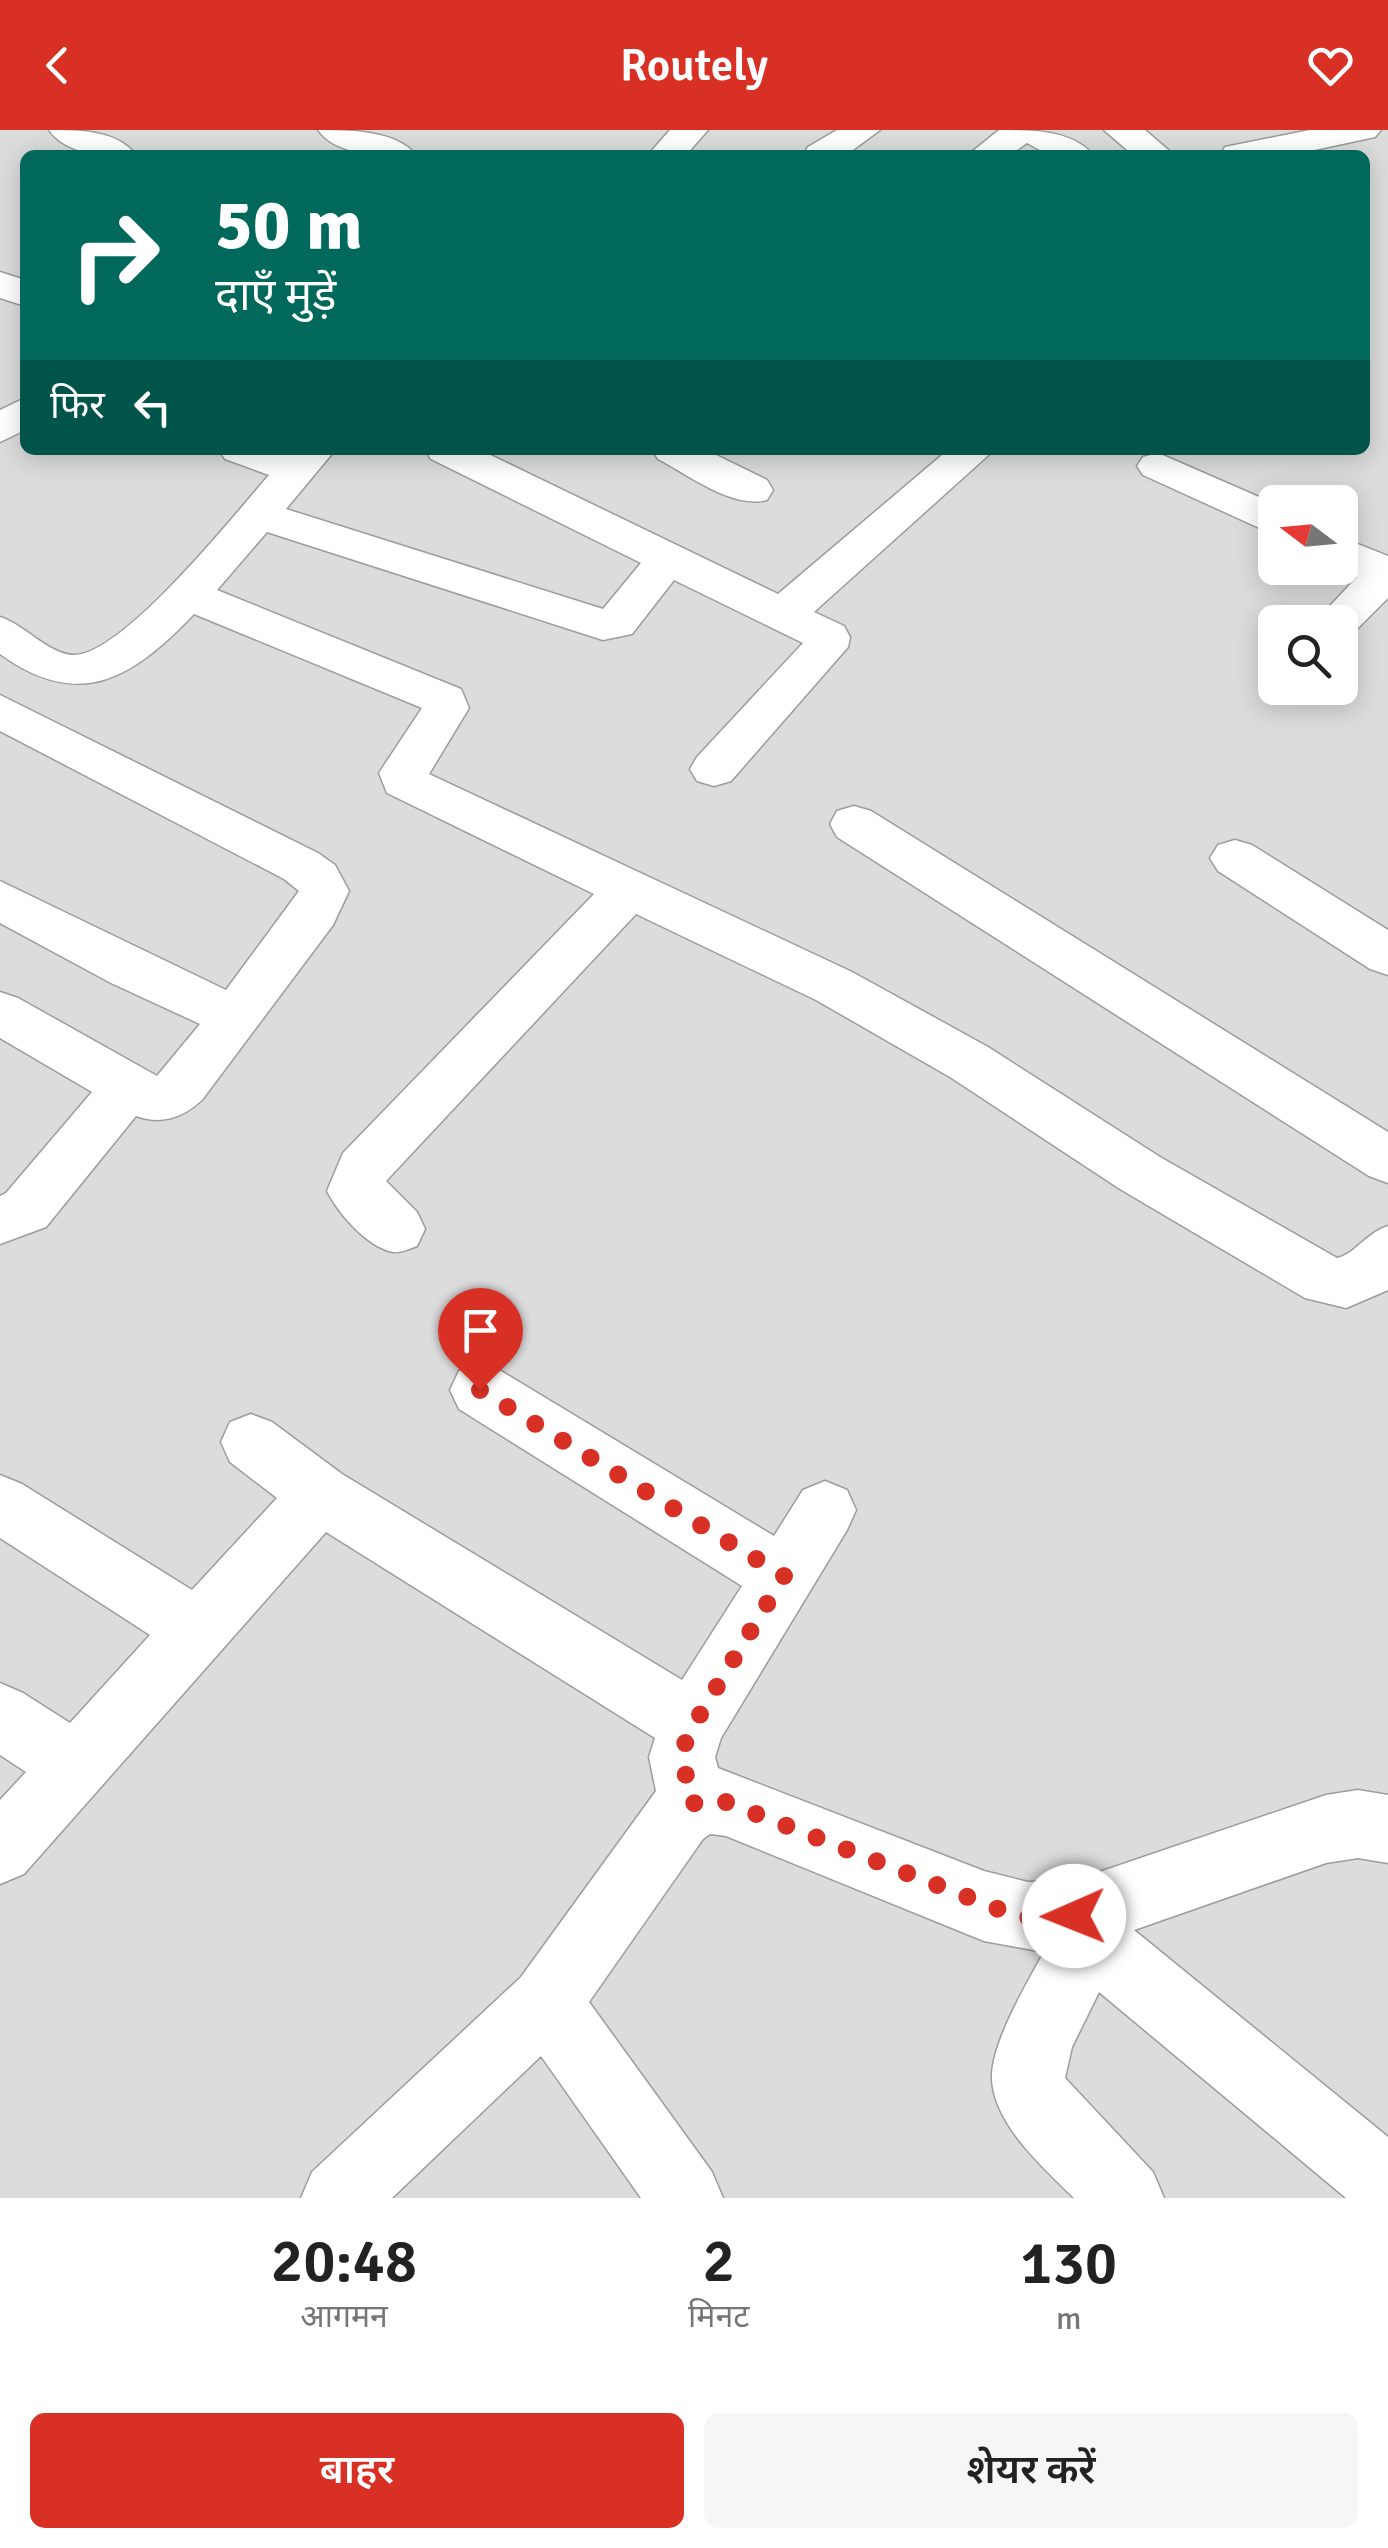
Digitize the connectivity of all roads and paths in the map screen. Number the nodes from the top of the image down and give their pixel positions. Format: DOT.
graph roads {
  1 [pos="67,130"];
  2 [pos="336,130"];
  3 [pos="862,130"];
  4 [pos="1026,130"];
  5 [pos="1122,130"];
  6 [pos="1364,130"];
  7 [pos="1274,138"];
  8 [pos="108,150"];
  9 [pos="386,150"];
  10 [pos="829,150"];
  11 [pos="994,150"];
  12 [pos="1065,150"];
  13 [pos="1149,150"];
  14 [pos="1249,150"];
  15 [pos="272,455"];
  16 [pos="456,455"];
  17 [pos="684,455"];
  18 [pos="967,455"];
  19 [pos="304,460"];
  20 [pos="1158,466"];
  21 [pos="752,490"];
  22 [pos="1258,513"];
  23 [pos="258,514"];
  24 [pos="667,559"];
  25 [pos="1358,559"];
  26 [pos="1388,573"];
  27 [pos="188,595"];
  28 [pos="1355,605"];
  29 [pos="781,616"];
  30 [pos="0,632"];
  31 [pos="0,711"];
  32 [pos="714,769"];
  33 [pos="854,824"];
  34 [pos="1235,858"];
  35 [pos="630,888"];
  36 [pos="0,900"];
  37 [pos="1388,955"];
  38 [pos="0,1013"];
  39 [pos="236,1016"];
  40 [pos="129,1086"];
  41 [pos="1388,1160"];
  42 [pos="0,1220"];
  43 [pos="397,1229"];
  44 [pos="1388,1250"];
  45 [pos="480,1390"];
  46 [pos="250,1442"];
  47 [pos="320,1494"];
  48 [pos="0,1504"];
  49 [pos="825,1510"];
  50 [pos="784,1576"];
  51 [pos="199,1630"];
  52 [pos="0,1716"];
  53 [pos="692,1724"];
  54 [pos="76,1766"];
  55 [pos="692,1804"];
  56 [pos="1388,1829"];
  57 [pos="0,1850"];
  58 [pos="1101,1920"];
  59 [pos="546,2002"];
  60 [pos="1388,2185"];
  61 [pos="338,2198"];
  62 [pos="686,2198"];
  63 [pos="1127,2198"];
  1 -- 8 [label="street"];
  2 -- 9 [label="street"];
  3 -- 10 [label="street"];
  4 -- 11 [label="street"];
  4 -- 12 [label="street"];
  5 -- 13 [label="street"];
  6 -- 7 [label="street"];
  7 -- 14 [label="street"];
  15 -- 19 [label="street"];
  16 -- 24 [label="street"];
  17 -- 21 [label="street"];
  18 -- 29 [label="street"];
  19 -- 23 [label="street"];
  20 -- 22 [label="street"];
  23 -- 24 [label="street"];
  23 -- 27 [label="street"];
  24 -- 29 [label="street"];
  25 -- 26 [label="street"];
  26 -- 28 [label="street"];
  27 -- 30 [label="street"];
  27 -- 35 [label="street"];
  29 -- 32 [label="street"];
  31 -- 39 [label="street"];
  33 -- 41 [label="street"];
  34 -- 37 [label="street"];
  35 -- 43 [label="street"];
  35 -- 44 [label="street"];
  36 -- 39 [label="street"];
  38 -- 40 [label="street"];
  39 -- 40 [label="street"];
  40 -- 42 [label="street"];
  45 -- 50 [label="street"];
  46 -- 47 [label="street"];
  47 -- 51 [label="street"];
  47 -- 53 [label="street"];
  48 -- 51 [label="street"];
  49 -- 50 [label="street"];
  50 -- 53 [label="street"];
  51 -- 54 [label="street"];
  52 -- 54 [label="street"];
  53 -- 55 [label="street"];
  54 -- 57 [label="street"];
  55 -- 58 [label="street"];
  55 -- 59 [label="street"];
  56 -- 58 [label="street"];
  58 -- 60 [label="street"];
  58 -- 63 [label="street"];
  59 -- 61 [label="street"];
  59 -- 62 [label="street"];
}
